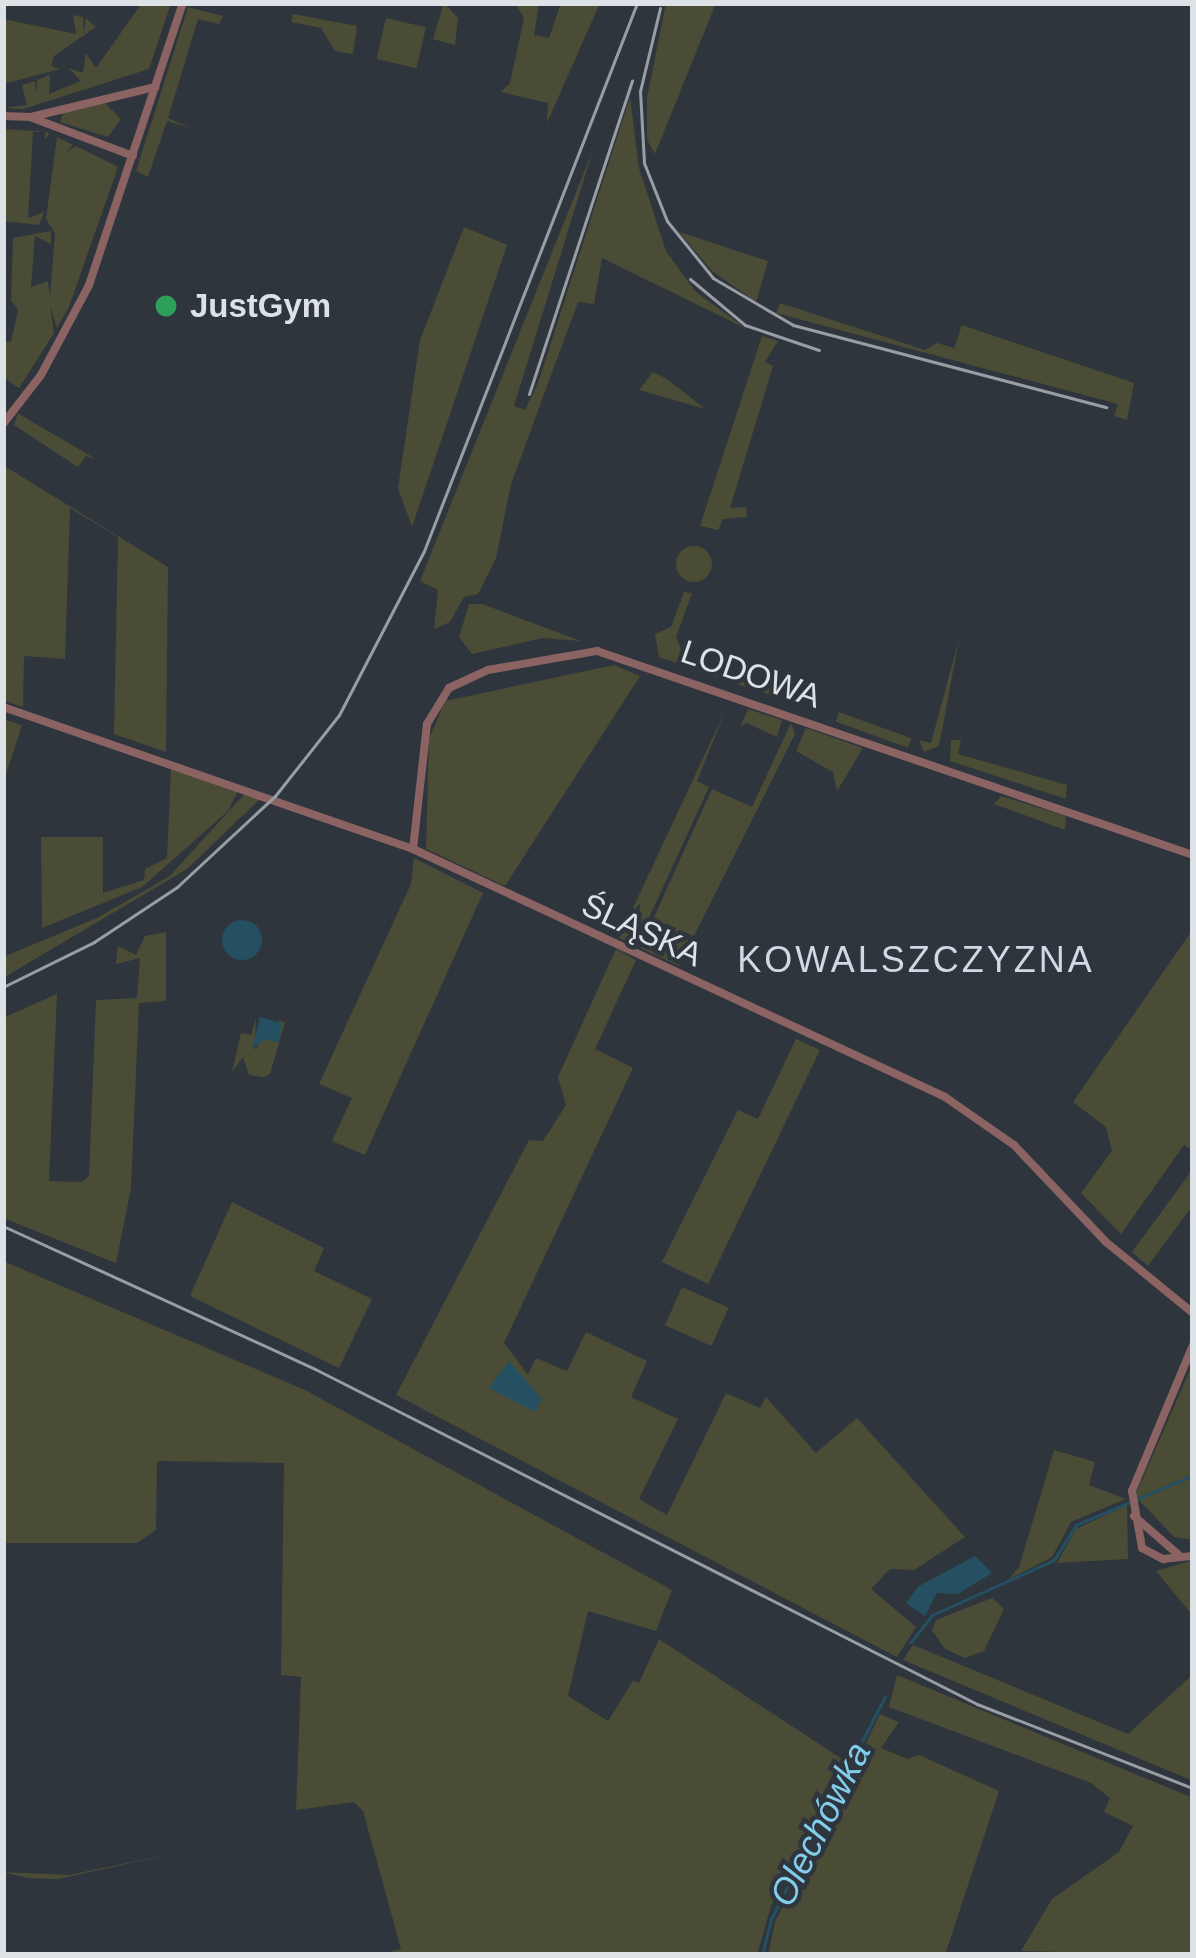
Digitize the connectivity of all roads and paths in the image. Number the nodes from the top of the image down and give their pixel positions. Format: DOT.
graph roads {
  1 [pos="183,3"];
  2 [pos="156,87"];
  3 [pos="62,109"];
  4 [pos="3,116"];
  5 [pos="30,117"];
  6 [pos="60,129"];
  7 [pos="133,156"];
  8 [pos="3,424"];
  9 [pos="3,707"];
  10 [pos="413,849"];
  11 [pos="1193,855"];
  12 [pos="1193,1312"];
  13 [pos="1193,1345"];
  14 [pos="1133,1515"];
  15 [pos="1193,1556"];
  16 [pos="1181,1557"];
  1 -- 2 [label="street"];
  2 -- 3 [label="street"];
  2 -- 7 [label="street"];
  3 -- 5 [label="street"];
  3 -- 6 [label="street"];
  4 -- 5 [label="street"];
  5 -- 6 [label="street"];
  6 -- 7 [label="street"];
  7 -- 8 [label="street"];
  9 -- 10 [label="street, ŚLĄSKA"];
  10 -- 11 [label="street, LODOWA"];
  10 -- 12 [label="street, ŚLĄSKA"];
  13 -- 14 [label="street"];
  14 -- 16 [label="street"];
  14 -- 16 [label="street"];
  15 -- 16 [label="street"];
}
